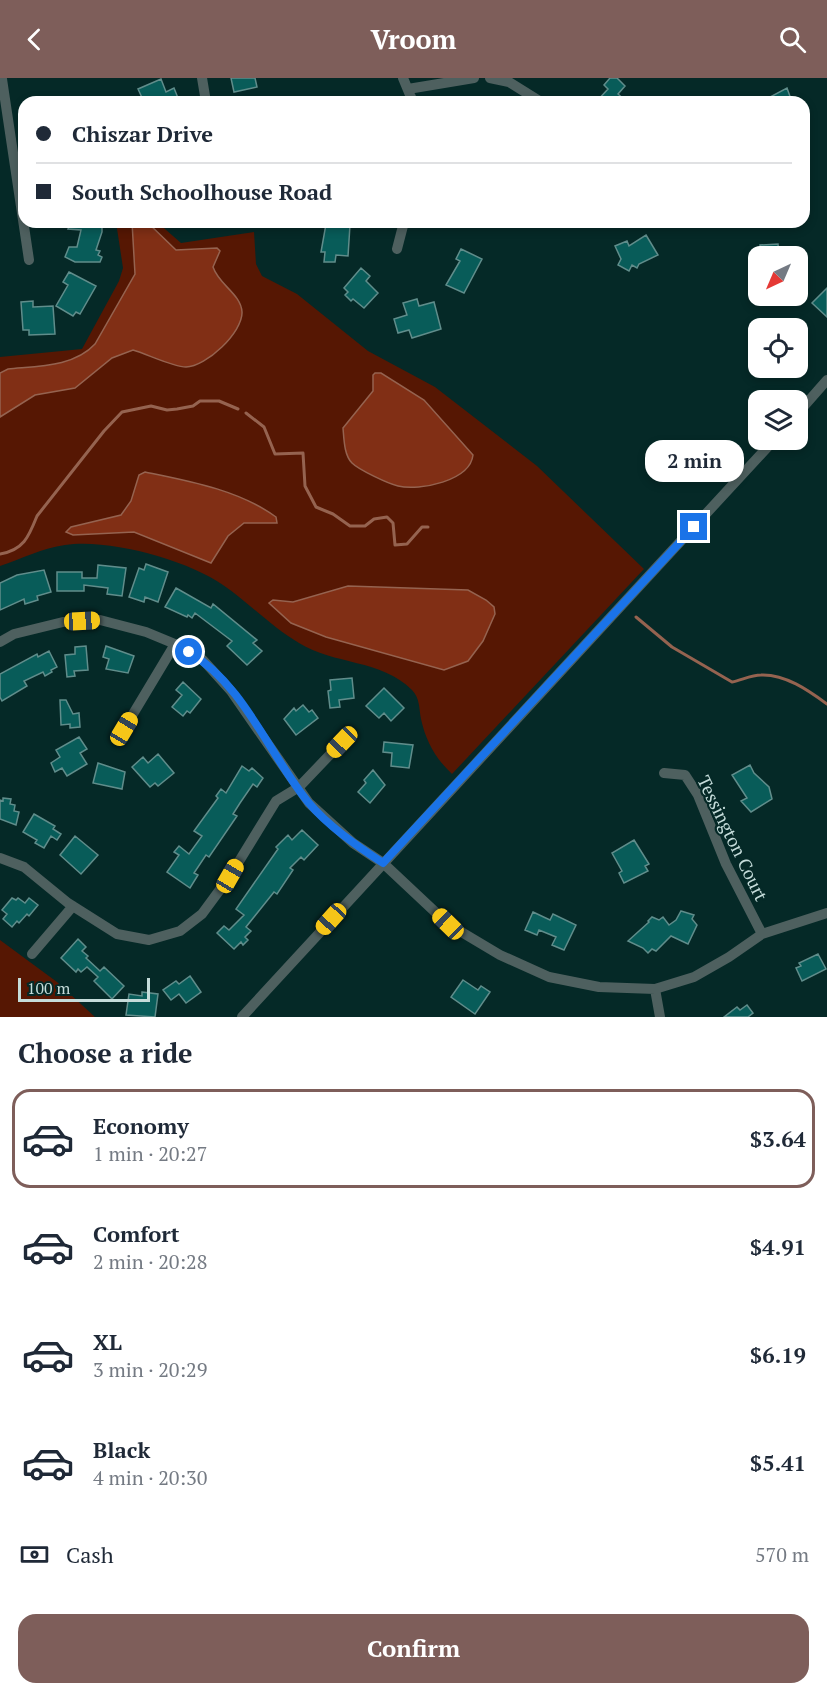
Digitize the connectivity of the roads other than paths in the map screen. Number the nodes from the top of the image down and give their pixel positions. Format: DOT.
graph roads {
  1 [pos="202,78"];
  2 [pos="403,78"];
  3 [pos="474,78"];
  4 [pos="490,78"];
  5 [pos="4,79"];
  6 [pos="408,89"];
  7 [pos="205,96"];
  8 [pos="411,96"];
  9 [pos="531,96"];
  10 [pos="18,180"];
  11 [pos="25,228"];
  12 [pos="402,228"];
  13 [pos="397,249"];
  14 [pos="29,260"];
  15 [pos="827,380"];
  16 [pos="808,402"];
  17 [pos="765,450"];
  18 [pos="0,642"];
  19 [pos="175,644"];
  20 [pos="124,729"];
  21 [pos="342,742"];
  22 [pos="664,772"];
  23 [pos="299,788"];
  24 [pos="0,858"];
  25 [pos="383,863"];
  26 [pos="74,906"];
  27 [pos="827,912"];
  28 [pos="762,934"];
  29 [pos="32,954"];
  30 [pos="655,989"];
  31 [pos="242,1017"];
  32 [pos="660,1017"];
  1 -- 7 [label="street"];
  2 -- 6 [label="street"];
  3 -- 6 [label="street"];
  4 -- 9 [label="street"];
  5 -- 10 [label="street"];
  6 -- 8 [label="street"];
  11 -- 14 [label="street"];
  12 -- 13 [label="street"];
  15 -- 16 [label="street"];
  17 -- 25 [label="street"];
  18 -- 19 [label="street"];
  19 -- 20 [label="street"];
  19 -- 23 [label="street"];
  21 -- 23 [label="street"];
  22 -- 28 [label="street, Tessington Court"];
  23 -- 25 [label="street"];
  23 -- 26 [label="street"];
  24 -- 26 [label="street"];
  25 -- 30 [label="street"];
  25 -- 31 [label="street"];
  26 -- 29 [label="street"];
  27 -- 28 [label="street"];
  28 -- 30 [label="street"];
  30 -- 32 [label="street"];
}
